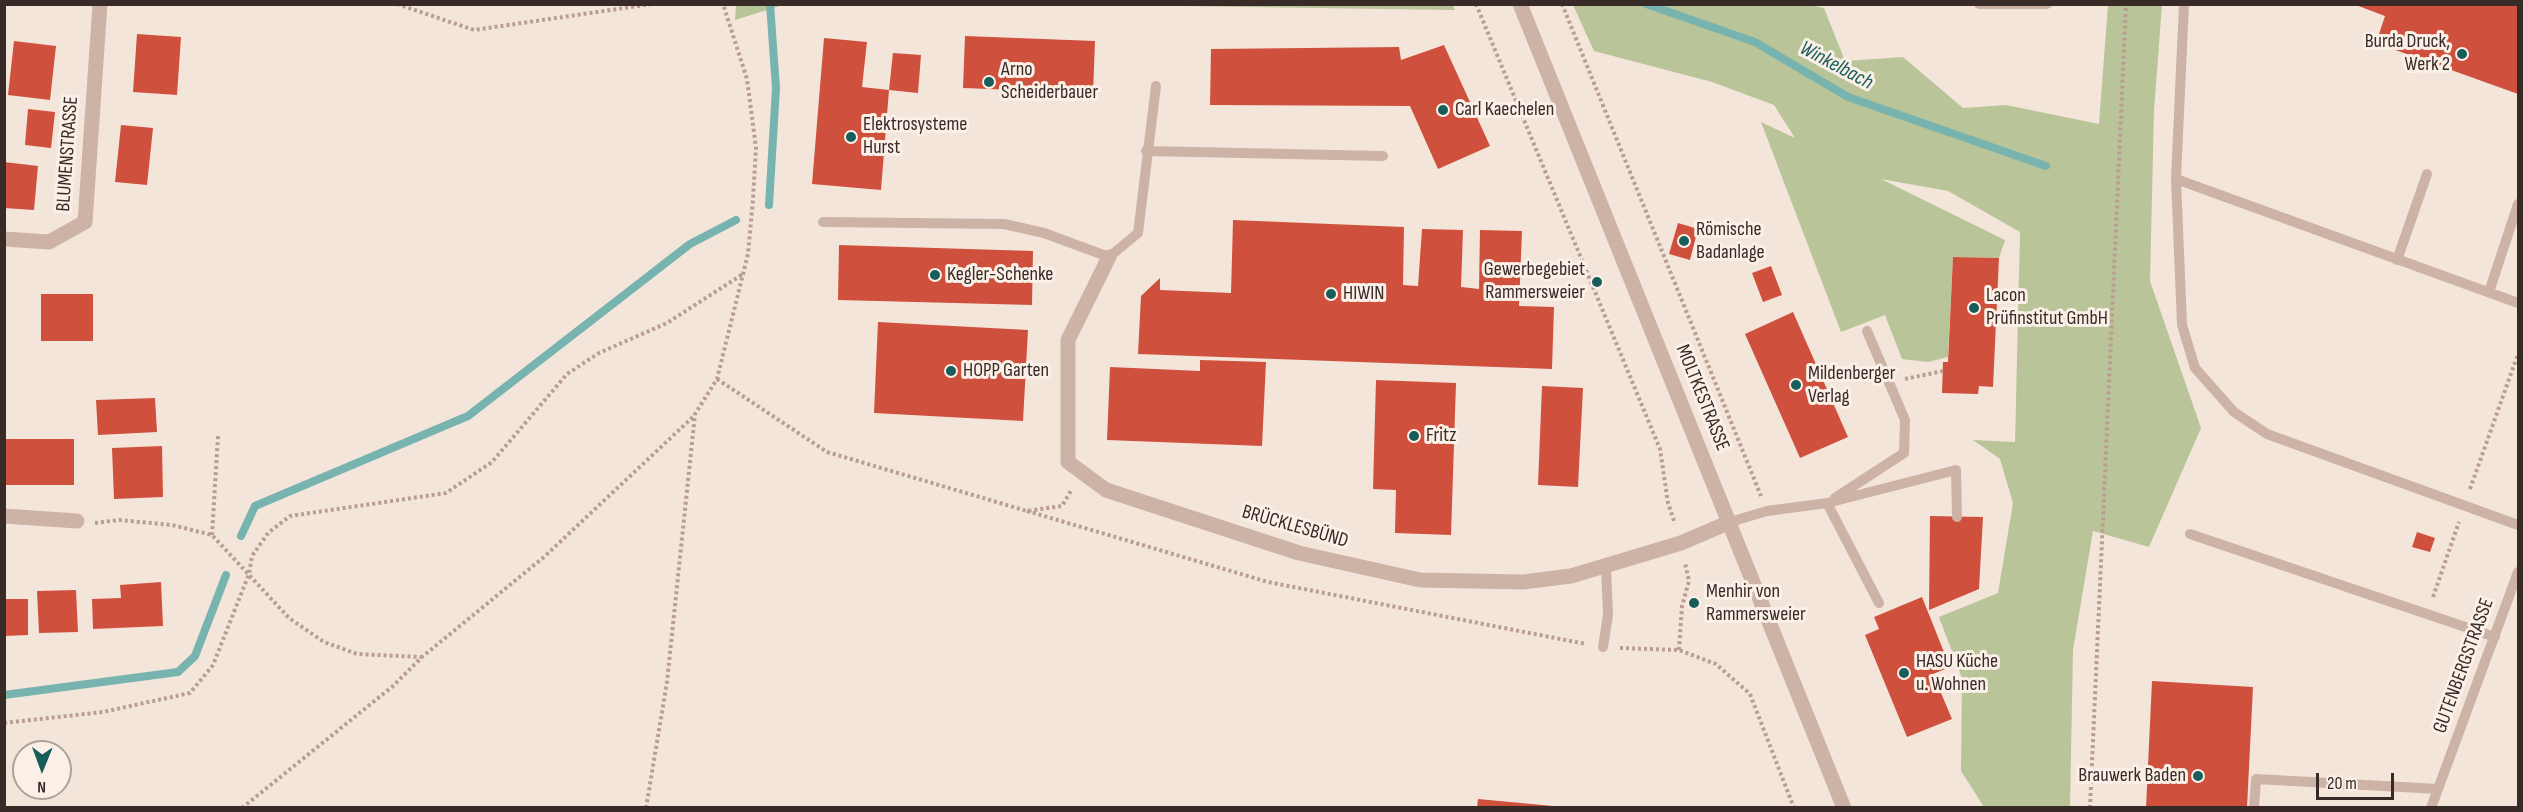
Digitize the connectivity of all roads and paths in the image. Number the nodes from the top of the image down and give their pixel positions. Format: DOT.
graph roads {
  1 [pos="100,4"];
  2 [pos="397,4"];
  3 [pos="652,4"];
  4 [pos="723,4"];
  5 [pos="1476,4"];
  6 [pos="1520,4"];
  7 [pos="1562,4"];
  8 [pos="1979,4"];
  9 [pos="2047,4"];
  10 [pos="2126,4"];
  11 [pos="2184,4"];
  12 [pos="1156,86"];
  13 [pos="1146,151"];
  14 [pos="1383,156"];
  15 [pos="2427,174"];
  16 [pos="2175,179"];
  17 [pos="2518,204"];
  18 [pos="823,222"];
  19 [pos="4,239"];
  20 [pos="1110,257"];
  21 [pos="2397,260"];
  22 [pos="743,274"];
  23 [pos="2489,292"];
  24 [pos="2518,303"];
  25 [pos="1867,331"];
  26 [pos="2518,354"];
  27 [pos="1943,371"];
  28 [pos="717,379"];
  29 [pos="1889,382"];
  30 [pos="695,414"];
  31 [pos="218,436"];
  32 [pos="1068,462"];
  33 [pos="1827,503"];
  34 [pos="2464,506"];
  35 [pos="1027,511"];
  36 [pos="1767,511"];
  37 [pos="4,516"];
  38 [pos="1957,517"];
  39 [pos="77,521"];
  40 [pos="1730,522"];
  41 [pos="2518,525"];
  42 [pos="2190,534"];
  43 [pos="212,535"];
  44 [pos="1681,543"];
  45 [pos="1606,567"];
  46 [pos="2518,572"];
  47 [pos="249,574"];
  48 [pos="1879,603"];
  49 [pos="2426,614"];
  50 [pos="2495,638"];
  51 [pos="1603,647"];
  52 [pos="1679,650"];
  53 [pos="422,657"];
  54 [pos="4,723"];
  55 [pos="2438,789"];
  56 [pos="242,807"];
  57 [pos="646,807"];
  58 [pos="1794,807"];
  59 [pos="1844,807"];
  60 [pos="2090,807"];
  61 [pos="2254,807"];
  62 [pos="2431,807"];
  1 -- 19 [label="street, BLUMENSTRASSE"];
  2 -- 3 [label="path"];
  4 -- 22 [label="path"];
  5 -- 44 [label="path"];
  6 -- 40 [label="street, MOLTKESTRASSE"];
  7 -- 36 [label="path"];
  8 -- 9 [label="lane"];
  10 -- 60 [label="path"];
  11 -- 16 [label="lane"];
  12 -- 13 [label="lane"];
  13 -- 14 [label="lane"];
  13 -- 20 [label="lane"];
  15 -- 21 [label="lane"];
  16 -- 21 [label="lane"];
  16 -- 34 [label="lane"];
  17 -- 23 [label="lane"];
  18 -- 20 [label="lane"];
  20 -- 32 [label="street"];
  21 -- 23 [label="lane"];
  22 -- 28 [label="path"];
  22 -- 47 [label="path"];
  23 -- 24 [label="lane"];
  25 -- 29 [label="lane"];
  26 -- 34 [label="path"];
  27 -- 29 [label="path"];
  28 -- 30 [label="path"];
  28 -- 35 [label="path"];
  29 -- 33 [label="lane"];
  30 -- 53 [label="path"];
  30 -- 57 [label="path"];
  31 -- 43 [label="path"];
  32 -- 35 [label="path"];
  32 -- 45 [label="street, BRÜCKLESBÜND"];
  33 -- 36 [label="lane"];
  33 -- 38 [label="lane"];
  33 -- 48 [label="lane"];
  34 -- 41 [label="lane"];
  34 -- 49 [label="path"];
  35 -- 51 [label="path"];
  36 -- 40 [label="lane"];
  37 -- 39 [label="street"];
  39 -- 43 [label="path"];
  40 -- 44 [label="street, BRÜCKLESBÜND"];
  40 -- 59 [label="street, MOLTKESTRASSE"];
  42 -- 49 [label="lane"];
  43 -- 47 [label="path"];
  44 -- 45 [label="street, BRÜCKLESBÜND"];
  44 -- 52 [label="path"];
  45 -- 51 [label="lane"];
  46 -- 50 [label="lane, GUTENBERGSTRASSE"];
  47 -- 53 [label="path"];
  47 -- 54 [label="path"];
  49 -- 50 [label="lane"];
  50 -- 55 [label="lane, GUTENBERGSTRASSE"];
  51 -- 52 [label="path"];
  52 -- 58 [label="path"];
  53 -- 56 [label="path"];
  55 -- 61 [label="lane"];
  55 -- 62 [label="lane, GUTENBERGSTRASSE"];
}
